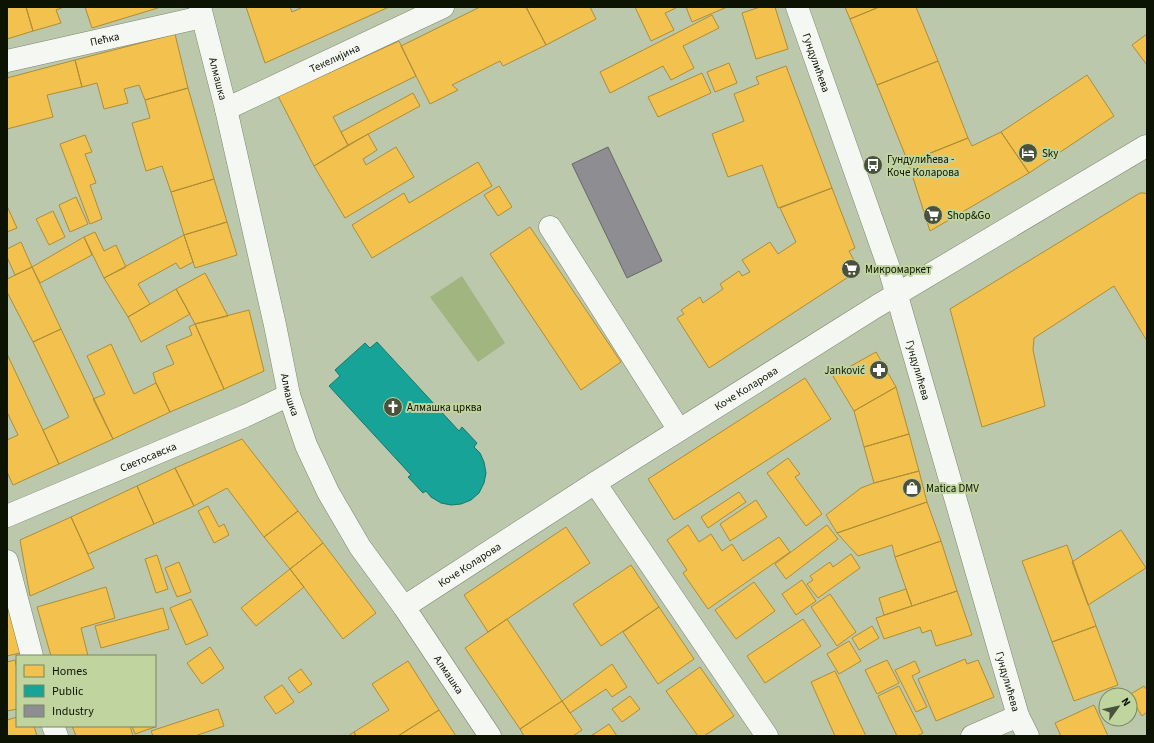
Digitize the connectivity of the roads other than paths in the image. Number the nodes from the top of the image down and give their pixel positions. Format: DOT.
graph roads {
  1 [pos="443,7"];
  2 [pos="797,7"];
  3 [pos="201,12"];
  4 [pos="7,61"];
  5 [pos="226,109"];
  6 [pos="1147,147"];
  7 [pos="550,227"];
  8 [pos="897,294"];
  9 [pos="289,395"];
  10 [pos="679,430"];
  11 [pos="595,483"];
  12 [pos="7,516"];
  13 [pos="7,561"];
  14 [pos="404,607"];
  15 [pos="32,655"];
  16 [pos="1018,716"];
  17 [pos="490,736"];
  18 [pos="767,736"];
  19 [pos="972,736"];
  20 [pos="1028,736"];
  1 -- 5 [label="street, Текелијина"];
  2 -- 8 [label="street, Гундулићева"];
  3 -- 4 [label="street, Пећка"];
  3 -- 5 [label="street, Алмашка"];
  5 -- 9 [label="street, Алмашка"];
  6 -- 8 [label="street, Коче Коларова"];
  7 -- 10 [label="street"];
  8 -- 10 [label="street, Коче Коларова"];
  8 -- 16 [label="street, Гундулићева"];
  9 -- 12 [label="street, Светосавска"];
  9 -- 14 [label="street, Алмашка"];
  10 -- 11 [label="street, Коче Коларова"];
  11 -- 14 [label="street, Коче Коларова"];
  11 -- 18 [label="street"];
  13 -- 15 [label="street"];
  14 -- 17 [label="street, Алмашка"];
  16 -- 19 [label="street"];
  16 -- 20 [label="street, Гундулићева"];
}
